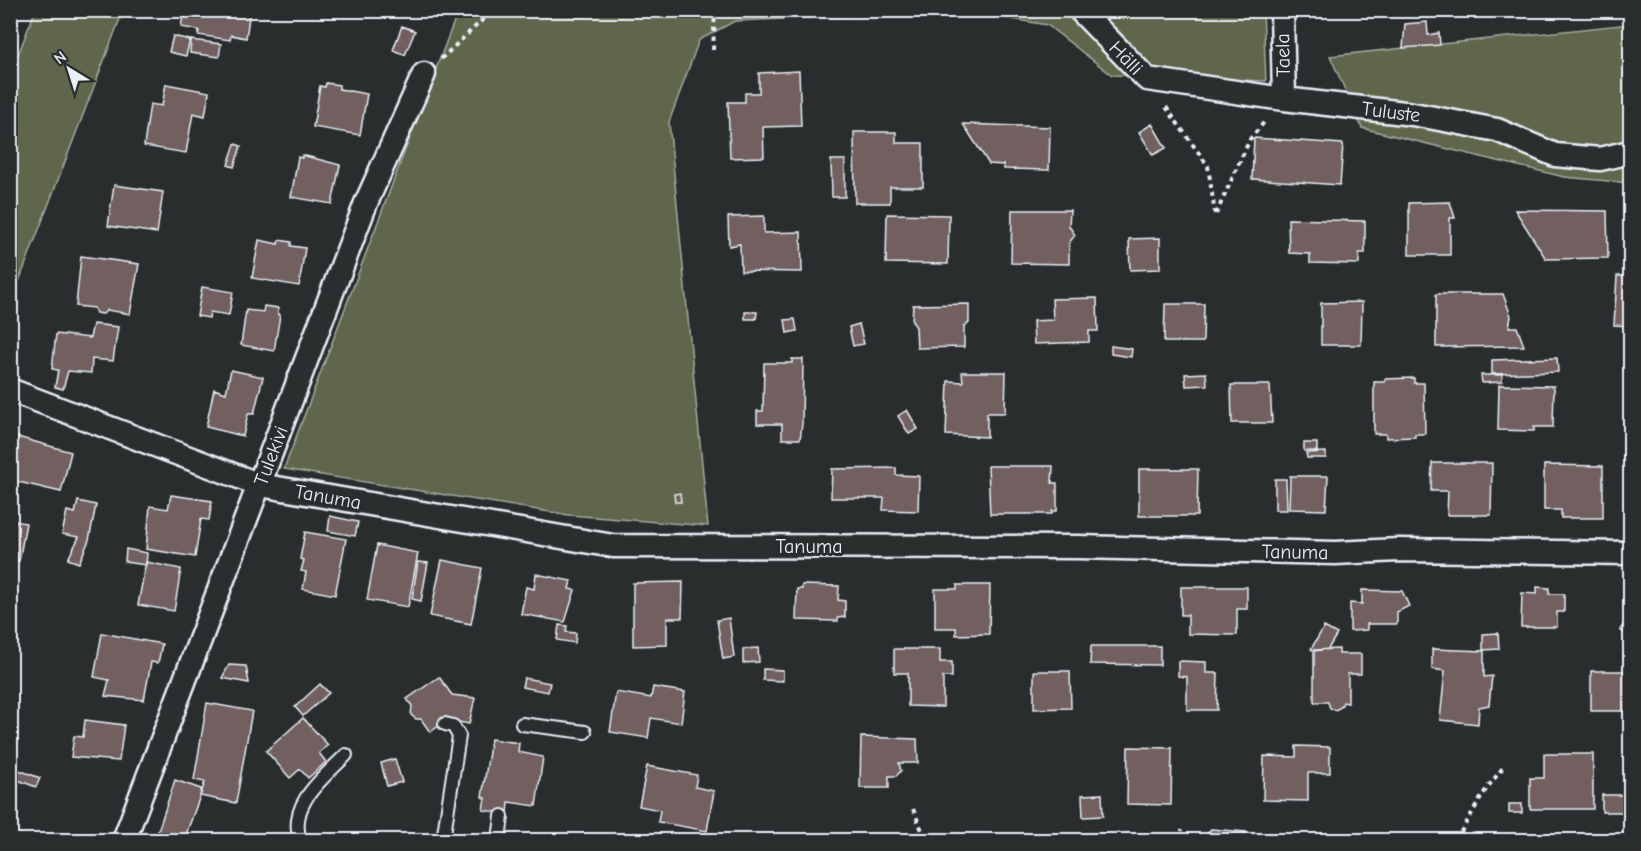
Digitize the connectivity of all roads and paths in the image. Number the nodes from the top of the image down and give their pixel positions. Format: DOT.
graph roads {
  1 [pos="493,10"];
  2 [pos="715,10"];
  3 [pos="1080,10"];
  4 [pos="1282,10"];
  5 [pos="713,50"];
  6 [pos="424,74"];
  7 [pos="1147,80"];
  8 [pos="1284,99"];
  9 [pos="1630,152"];
  10 [pos="10,390"];
  11 [pos="260,485"];
  12 [pos="1630,553"];
  13 [pos="445,724"];
  14 [pos="522,724"];
  15 [pos="585,732"];
  16 [pos="346,755"];
  17 [pos="1505,765"];
  18 [pos="913,809"];
  19 [pos="502,816"];
  20 [pos="1182,830"];
  21 [pos="124,840"];
  22 [pos="300,840"];
  23 [pos="443,840"];
  24 [pos="499,840"];
  25 [pos="926,840"];
  26 [pos="1180,840"];
  27 [pos="1456,840"];
  1 -- 6 [label="path"];
  2 -- 5 [label="path"];
  3 -- 7 [label="street, Hälli"];
  4 -- 8 [label="street, Taela"];
  6 -- 11 [label="street, Tulekivi"];
  7 -- 8 [label="street, Tuluste"];
  7 -- 8 [label="path"];
  8 -- 9 [label="street, Tuluste"];
  10 -- 11 [label="street, Tanuma"];
  11 -- 12 [label="street, Tanuma"];
  11 -- 21 [label="street, Tulekivi"];
  13 -- 23 [label="lane"];
  14 -- 15 [label="lane"];
  16 -- 22 [label="lane"];
  17 -- 27 [label="path"];
  18 -- 25 [label="path"];
  19 -- 24 [label="lane"];
  20 -- 26 [label="path"];
}
